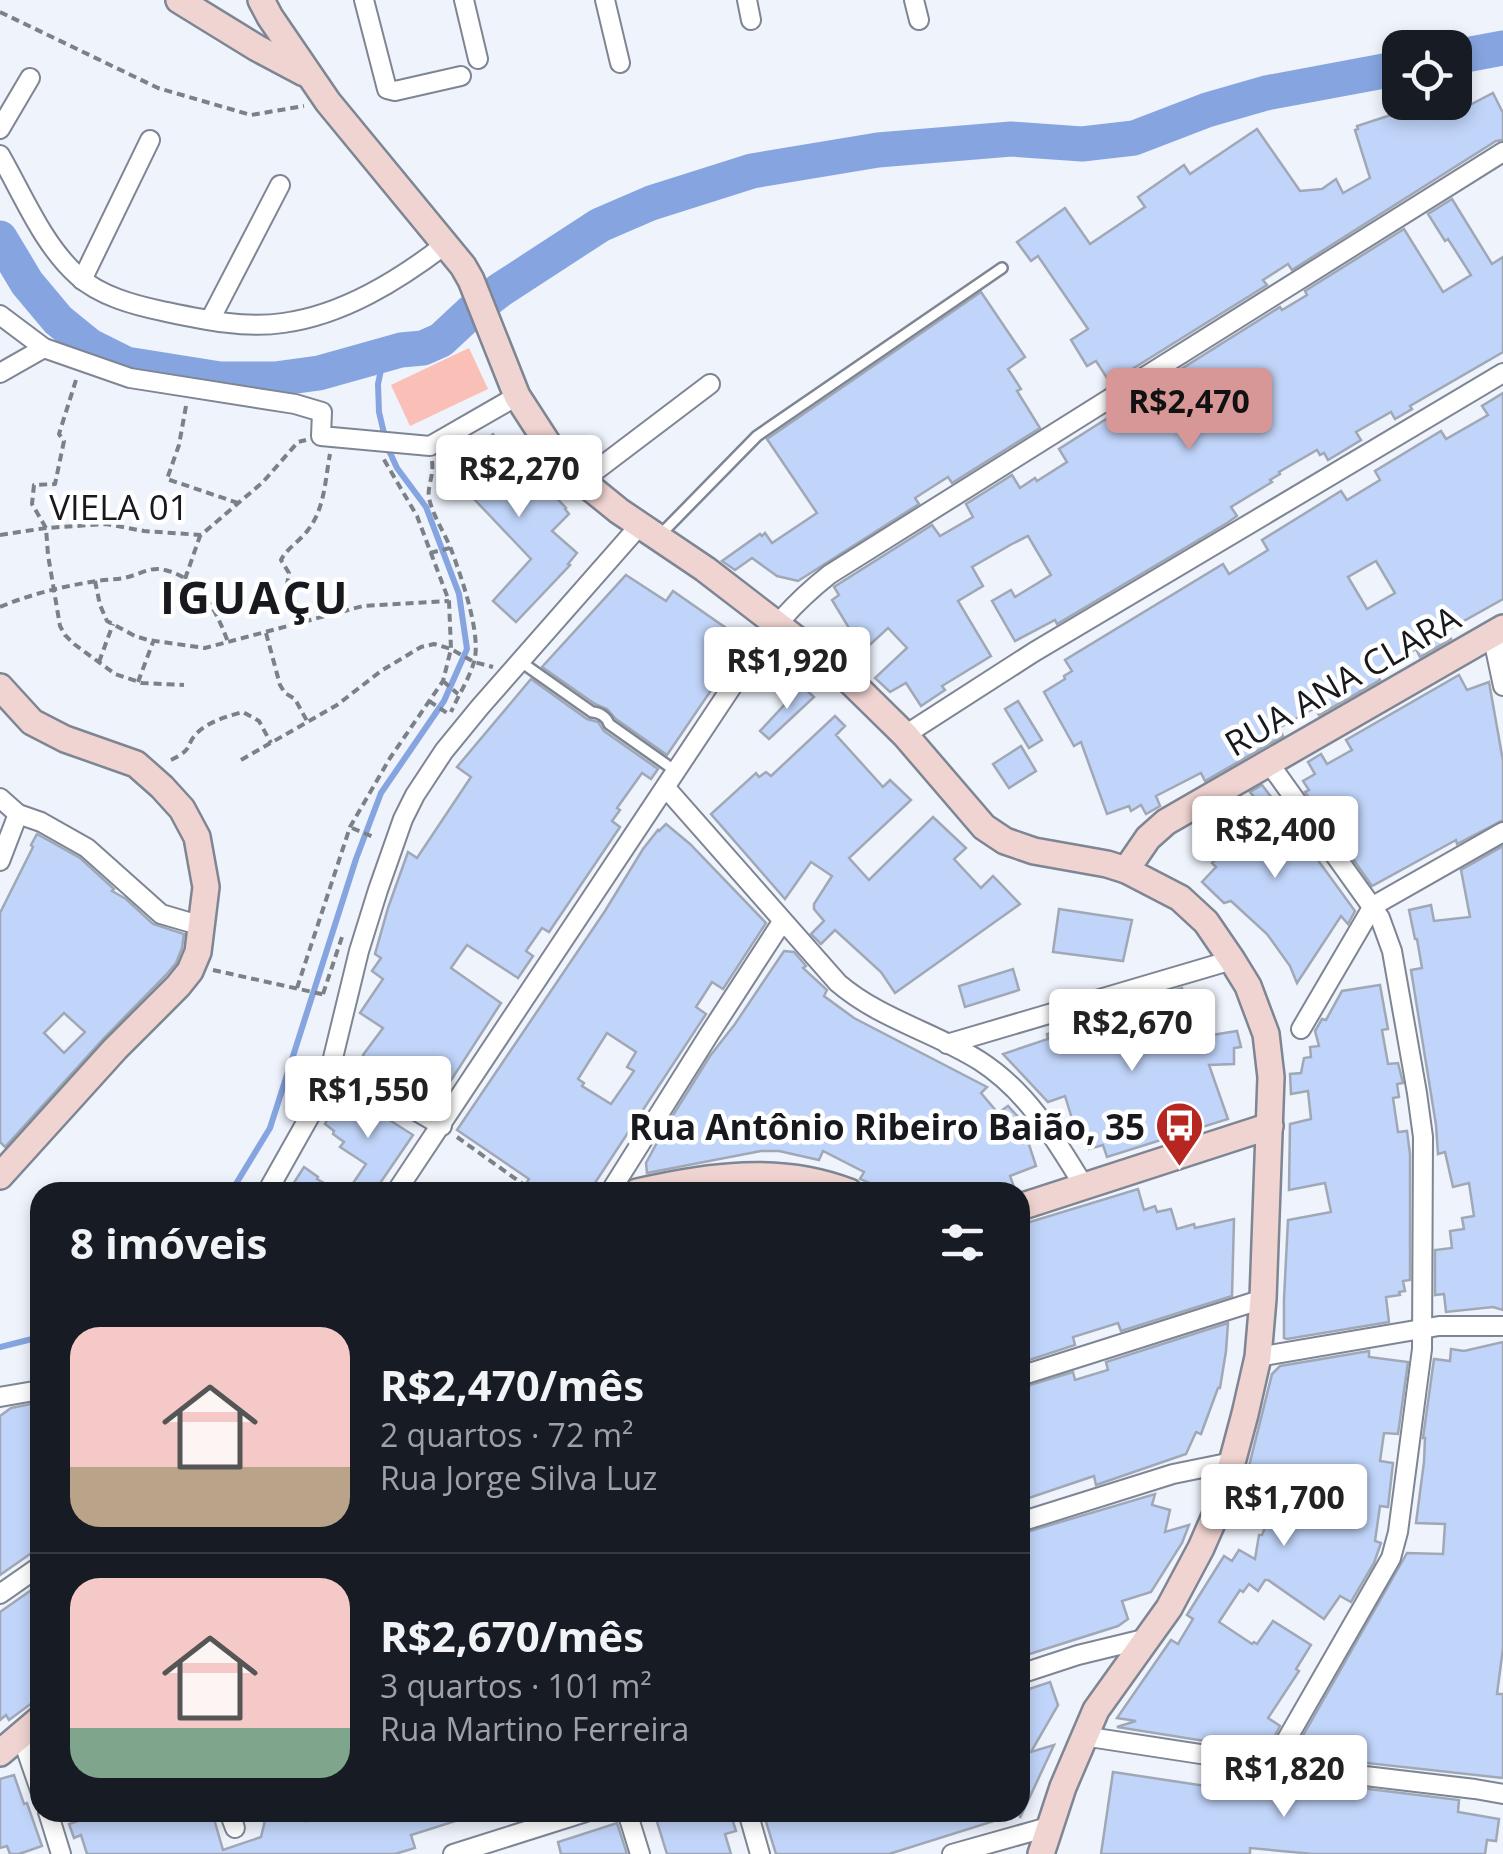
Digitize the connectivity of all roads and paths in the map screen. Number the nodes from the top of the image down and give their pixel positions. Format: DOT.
graph roads {
  1 [pos="185,0"];
  2 [pos="364,0"];
  3 [pos="464,0"];
  4 [pos="606,0"];
  5 [pos="747,0"];
  6 [pos="914,0"];
  7 [pos="264,5"];
  8 [pos="0,12"];
  9 [pos="752,20"];
  10 [pos="919,20"];
  11 [pos="478,59"];
  12 [pos="620,63"];
  13 [pos="308,75"];
  14 [pos="460,76"];
  15 [pos="30,78"];
  16 [pos="328,102"];
  17 [pos="0,128"];
  18 [pos="150,140"];
  19 [pos="1503,152"];
  20 [pos="0,155"];
  21 [pos="280,185"];
  22 [pos="446,244"];
  23 [pos="1002,268"];
  24 [pos="82,280"];
  25 [pos="0,315"];
  26 [pos="210,320"];
  27 [pos="44,348"];
  28 [pos="82,361"];
  29 [pos="0,373"];
  30 [pos="1503,373"];
  31 [pos="710,384"];
  32 [pos="186,387"];
  33 [pos="513,389"];
  34 [pos="327,437"];
  35 [pos="382,442"];
  36 [pos="430,446"];
  37 [pos="582,482"];
  38 [pos="238,503"];
  39 [pos="46,528"];
  40 [pos="649,531"];
  41 [pos="0,535"];
  42 [pos="201,535"];
  43 [pos="450,548"];
  44 [pos="430,552"];
  45 [pos="185,579"];
  46 [pos="95,581"];
  47 [pos="54,589"];
  48 [pos="449,601"];
  49 [pos="0,606"];
  50 [pos="303,622"];
  51 [pos="776,623"];
  52 [pos="113,624"];
  53 [pos="1498,631"];
  54 [pos="266,633"];
  55 [pos="153,642"];
  56 [pos="228,642"];
  57 [pos="451,649"];
  58 [pos="98,662"];
  59 [pos="474,662"];
  60 [pos="521,662"];
  61 [pos="443,681"];
  62 [pos="138,682"];
  63 [pos="184,685"];
  64 [pos="1503,686"];
  65 [pos="0,687"];
  66 [pos="459,694"];
  67 [pos="429,701"];
  68 [pos="308,721"];
  69 [pos="905,735"];
  70 [pos="271,742"];
  71 [pos="171,760"];
  72 [pos="241,760"];
  73 [pos="1268,763"];
  74 [pos="676,772"];
  75 [pos="666,788"];
  76 [pos="0,798"];
  77 [pos="18,814"];
  78 [pos="350,828"];
  79 [pos="1503,832"];
  80 [pos="376,838"];
  81 [pos="0,862"];
  82 [pos="1126,870"];
  83 [pos="1374,906"];
  84 [pos="782,922"];
  85 [pos="346,925"];
  86 [pos="202,926"];
  87 [pos="1232,960"];
  88 [pos="194,966"];
  89 [pos="298,988"];
  90 [pos="1302,1029"];
  91 [pos="947,1044"];
  92 [pos="332,1062"];
  93 [pos="442,1126"];
  94 [pos="1270,1126"];
  95 [pos="0,1176"];
  96 [pos="273,1182"];
  97 [pos="403,1182"];
  98 [pos="520,1182"];
  99 [pos="616,1182"];
  100 [pos="681,1182"];
  101 [pos="815,1182"];
  102 [pos="1084,1186"];
  103 [pos="1030,1204"];
  104 [pos="1263,1299"];
  105 [pos="1503,1326"];
  106 [pos="1422,1330"];
  107 [pos="1258,1357"];
  108 [pos="1030,1373"];
  109 [pos="30,1392"];
  110 [pos="0,1397"];
  111 [pos="1232,1462"];
  112 [pos="1030,1519"];
  113 [pos="30,1573"];
  114 [pos="0,1594"];
  115 [pos="1148,1638"];
  116 [pos="1030,1671"];
  117 [pos="30,1728"];
  118 [pos="1083,1736"];
  119 [pos="0,1753"];
  120 [pos="1272,1765"];
  121 [pos="1503,1794"];
  122 [pos="51,1822"];
  123 [pos="560,1822"];
  124 [pos="629,1822"];
  125 [pos="751,1822"];
  126 [pos="1048,1827"];
  127 [pos="491,1848"];
  128 [pos="62,1854"];
  129 [pos="453,1854"];
  130 [pos="640,1854"];
  131 [pos="760,1854"];
  132 [pos="952,1854"];
  133 [pos="1041,1854"];
  1 -- 13 [label="main road"];
  2 -- 14 [label="street"];
  3 -- 11 [label="street"];
  4 -- 12 [label="street"];
  5 -- 9 [label="street"];
  6 -- 10 [label="street"];
  7 -- 13 [label="main road"];
  8 -- 16 [label="path"];
  13 -- 16 [label="main road"];
  15 -- 17 [label="street"];
  16 -- 22 [label="main road"];
  18 -- 24 [label="street"];
  19 -- 51 [label="street"];
  20 -- 24 [label="street"];
  21 -- 26 [label="street"];
  22 -- 26 [label="street"];
  22 -- 33 [label="main road"];
  23 -- 40 [label="lane"];
  24 -- 26 [label="street"];
  25 -- 27 [label="street"];
  27 -- 28 [label="street"];
  27 -- 29 [label="street"];
  28 -- 32 [label="street"];
  28 -- 39 [label="path"];
  30 -- 69 [label="street"];
  31 -- 37 [label="street"];
  32 -- 34 [label="street"];
  32 -- 38 [label="path"];
  33 -- 36 [label="street"];
  33 -- 37 [label="main road"];
  34 -- 35 [label="street"];
  34 -- 38 [label="path, VIELA 01"];
  34 -- 50 [label="path"];
  35 -- 36 [label="street"];
  35 -- 44 [label="path"];
  36 -- 43 [label="path"];
  37 -- 40 [label="main road"];
  38 -- 42 [label="path, VIELA 01"];
  39 -- 41 [label="path, VIELA 01"];
  39 -- 42 [label="path, VIELA 01"];
  39 -- 47 [label="path"];
  40 -- 51 [label="main road"];
  40 -- 60 [label="street"];
  42 -- 45 [label="path"];
  43 -- 44 [label="path"];
  43 -- 59 [label="path"];
  44 -- 48 [label="path"];
  45 -- 46 [label="path"];
  45 -- 56 [label="path"];
  46 -- 47 [label="path"];
  46 -- 52 [label="path"];
  47 -- 49 [label="path"];
  47 -- 58 [label="path"];
  48 -- 50 [label="path"];
  48 -- 57 [label="path"];
  50 -- 54 [label="path"];
  51 -- 69 [label="main road"];
  51 -- 74 [label="street"];
  52 -- 55 [label="path"];
  52 -- 58 [label="path"];
  53 -- 64 [label="street"];
  53 -- 73 [label="main road, RUA ANA CLARA"];
  54 -- 56 [label="path"];
  54 -- 68 [label="path"];
  55 -- 56 [label="path"];
  55 -- 62 [label="path"];
  57 -- 59 [label="path"];
  57 -- 61 [label="path"];
  57 -- 68 [label="path"];
  58 -- 62 [label="path"];
  59 -- 66 [label="path"];
  60 -- 74 [label="lane"];
  60 -- 92 [label="street"];
  61 -- 66 [label="path"];
  61 -- 67 [label="path"];
  62 -- 63 [label="path"];
  65 -- 86 [label="main road"];
  66 -- 67 [label="path"];
  67 -- 78 [label="path"];
  68 -- 70 [label="path"];
  69 -- 82 [label="main road"];
  70 -- 71 [label="path"];
  70 -- 72 [label="path"];
  73 -- 82 [label="main road, RUA ANA CLARA"];
  73 -- 83 [label="street"];
  74 -- 75 [label="street"];
  75 -- 84 [label="street"];
  75 -- 93 [label="street"];
  76 -- 77 [label="street"];
  77 -- 81 [label="street"];
  77 -- 86 [label="street"];
  78 -- 80 [label="path"];
  78 -- 89 [label="path"];
  79 -- 83 [label="street"];
  82 -- 87 [label="main road"];
  83 -- 90 [label="street"];
  83 -- 106 [label="street"];
  84 -- 91 [label="street"];
  84 -- 99 [label="street"];
  85 -- 89 [label="path"];
  86 -- 88 [label="main road"];
  87 -- 91 [label="street"];
  87 -- 94 [label="main road"];
  88 -- 89 [label="path"];
  88 -- 95 [label="main road"];
  91 -- 102 [label="street"];
  92 -- 93 [label="street"];
  92 -- 96 [label="street"];
  93 -- 97 [label="street"];
  93 -- 98 [label="path"];
  94 -- 102 [label="main road"];
  94 -- 104 [label="main road"];
  100 -- 101 [label="main road"];
  102 -- 103 [label="main road"];
  104 -- 107 [label="main road"];
  104 -- 108 [label="street"];
  105 -- 106 [label="street"];
  106 -- 107 [label="street"];
  106 -- 120 [label="street"];
  107 -- 111 [label="main road"];
  109 -- 110 [label="street"];
  111 -- 112 [label="street"];
  111 -- 115 [label="main road"];
  113 -- 114 [label="street"];
  115 -- 116 [label="street"];
  115 -- 118 [label="main road"];
  117 -- 119 [label="main road"];
  118 -- 120 [label="street"];
  118 -- 126 [label="main road"];
  120 -- 121 [label="street"];
  122 -- 128 [label="street"];
  123 -- 127 [label="street"];
  124 -- 130 [label="street"];
  125 -- 131 [label="street"];
  126 -- 132 [label="street"];
  126 -- 133 [label="main road"];
  127 -- 129 [label="street"];
}
